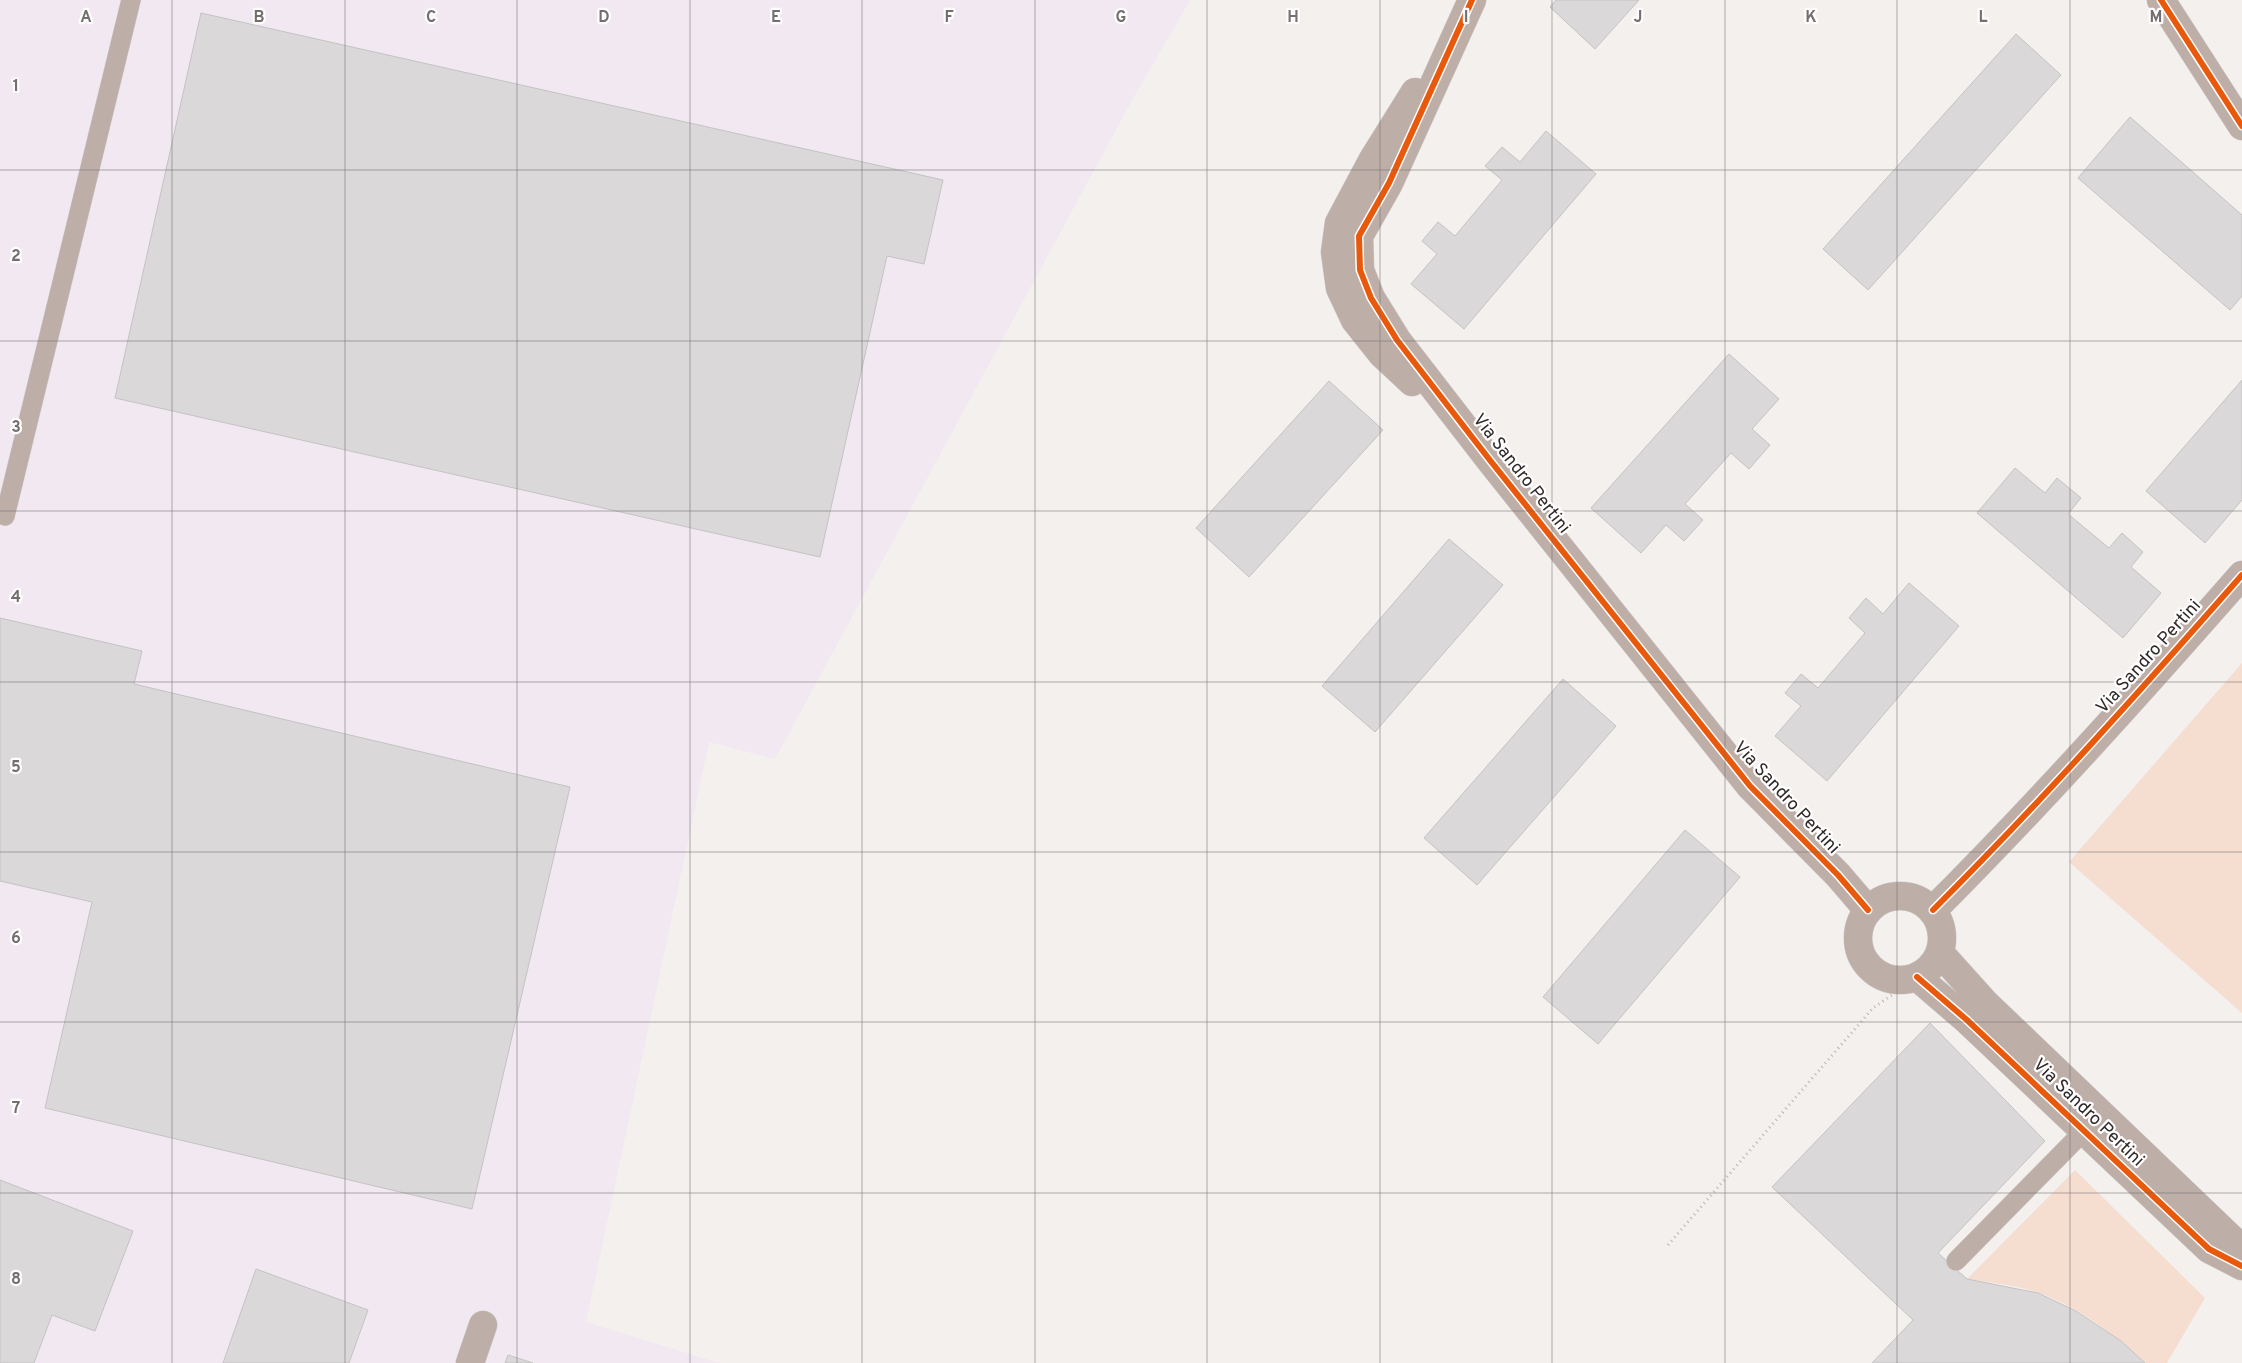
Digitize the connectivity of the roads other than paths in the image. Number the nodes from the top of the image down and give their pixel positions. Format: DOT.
graph roads {
  1 [pos="132,0"];
  2 [pos="2161,0"];
  3 [pos="1471,3"];
  4 [pos="2242,126"];
  5 [pos="0,514"];
  6 [pos="2242,575"];
  7 [pos="1868,910"];
  8 [pos="1933,910"];
  9 [pos="1940,953"];
  10 [pos="1917,977"];
  11 [pos="2114,1125"];
  12 [pos="2085,1130"];
  13 [pos="2242,1249"];
  14 [pos="1956,1261"];
  15 [pos="2242,1266"];
  16 [pos="482,1325"];
  17 [pos="470,1363"];
  1 -- 5 [label="lane"];
  2 -- 4 [label="street"];
  3 -- 7 [label="street, Via Sandro Pertini"];
  6 -- 8 [label="street, Via Sandro Pertini"];
  7 -- 8 [label="street"];
  7 -- 10 [label="street"];
  8 -- 9 [label="street"];
  9 -- 10 [label="street"];
  9 -- 11 [label="street, Via Sandro Pertini"];
  10 -- 12 [label="street, Via Sandro Pertini"];
  11 -- 12 [label="lane"];
  11 -- 13 [label="street, Via Sandro Pertini"];
  12 -- 14 [label="lane"];
  12 -- 15 [label="street, Via Sandro Pertini"];
  16 -- 17 [label="street"];
}
